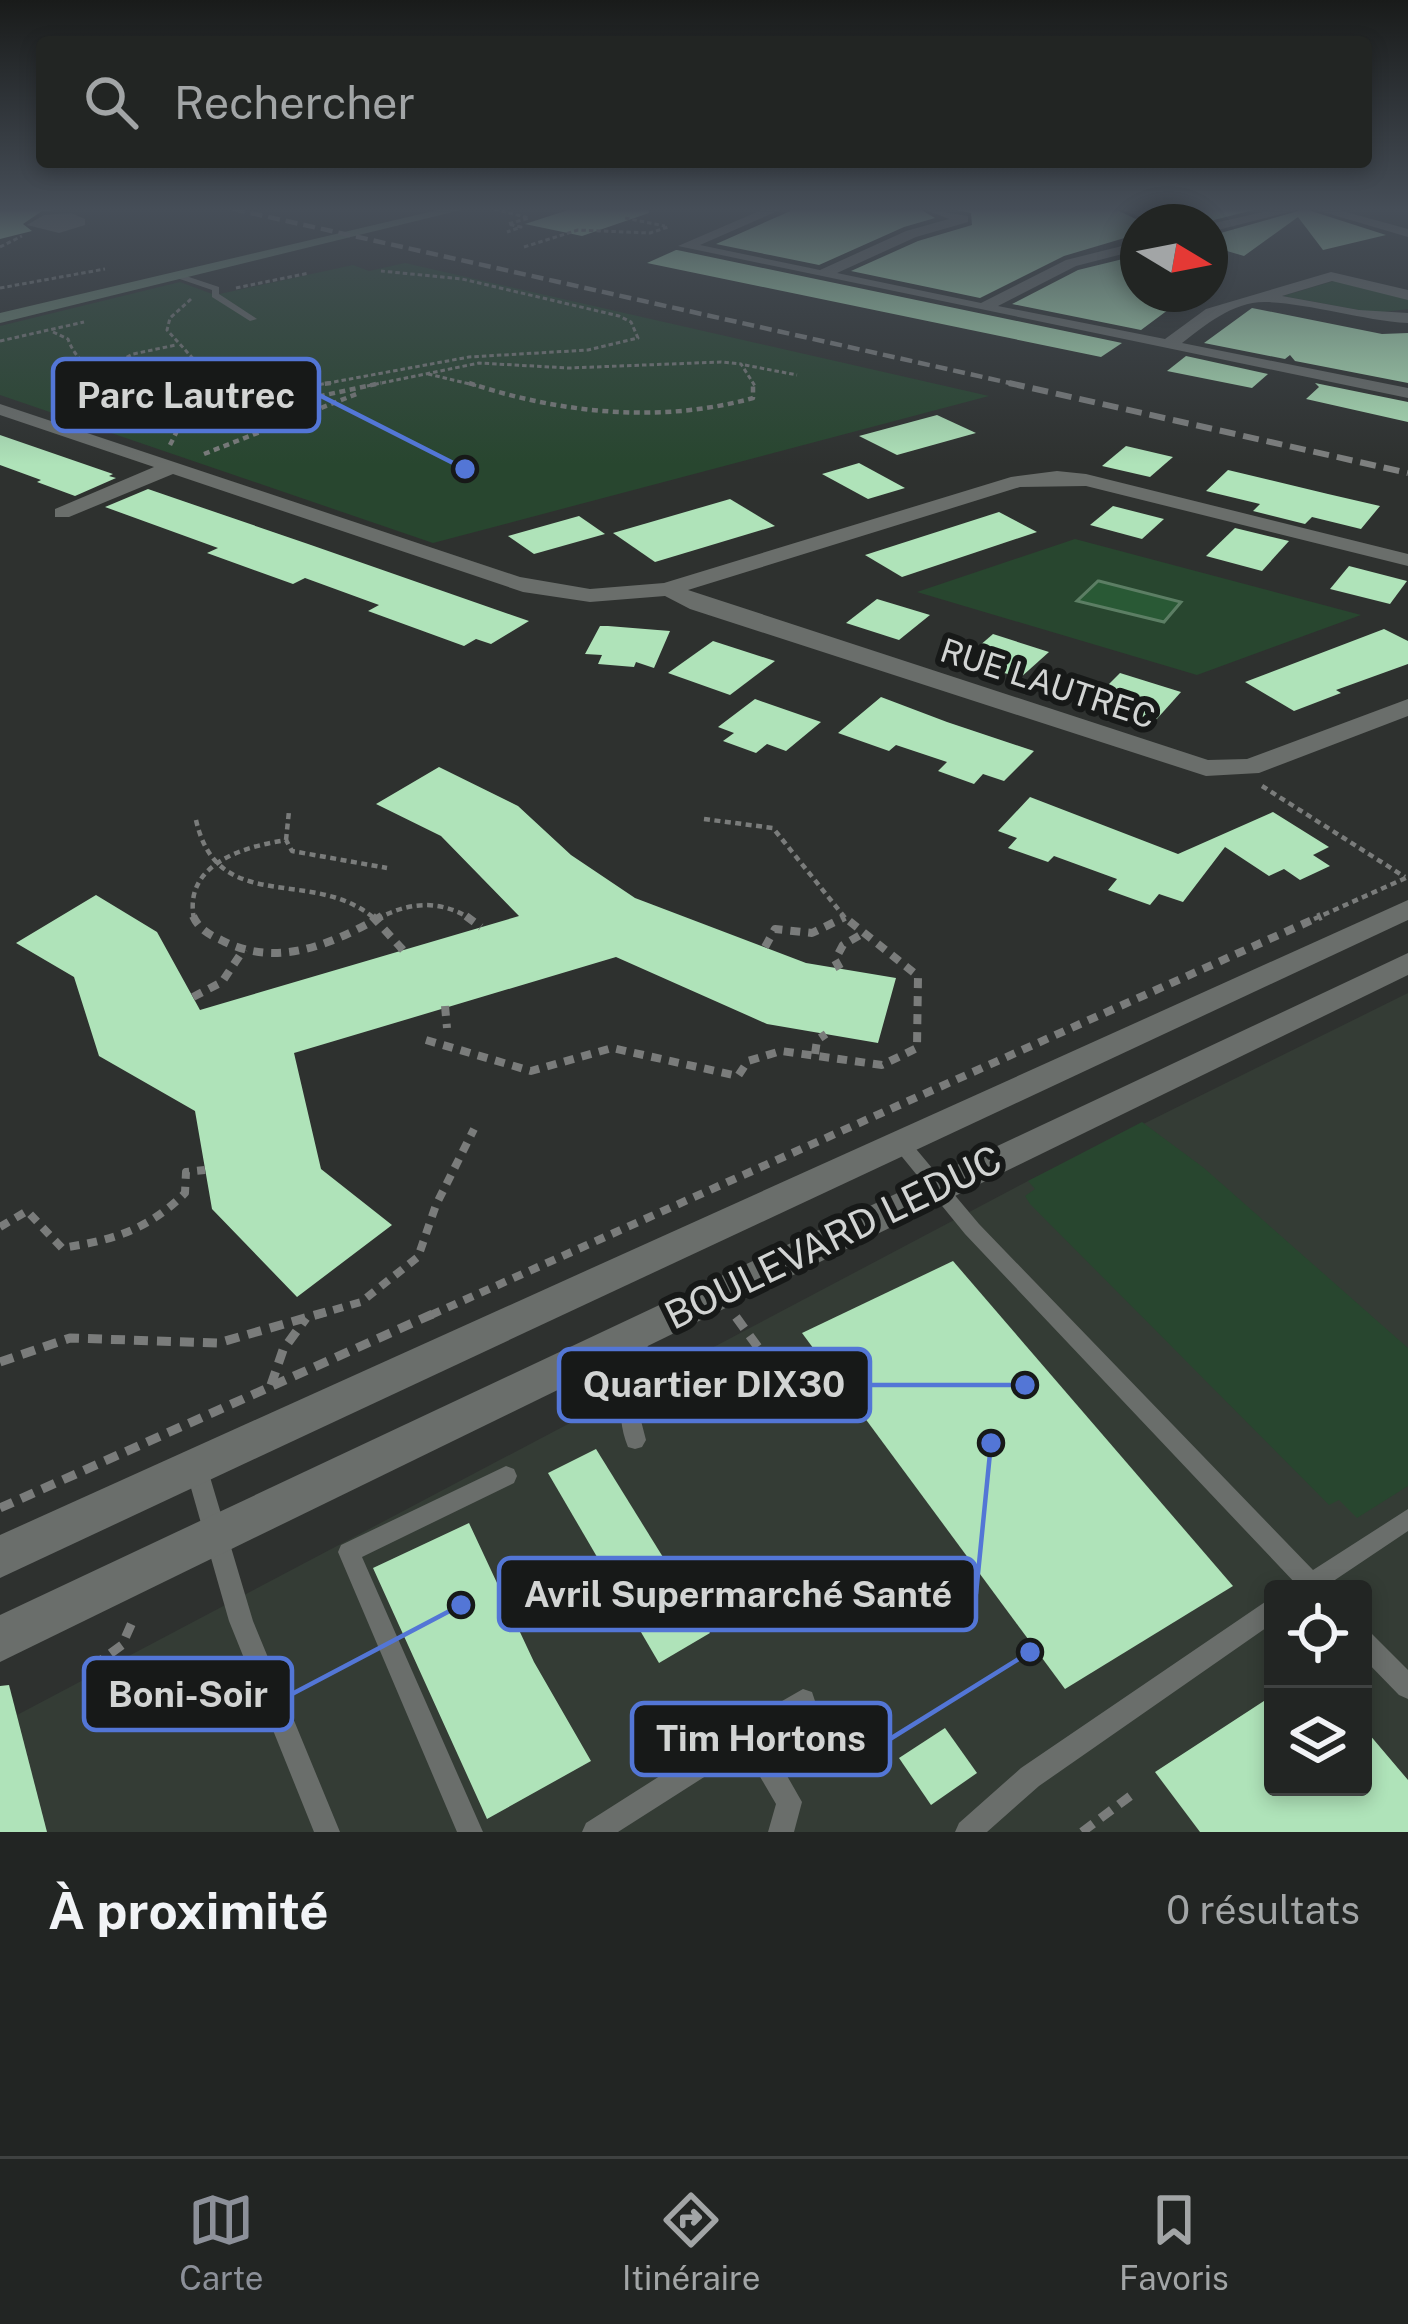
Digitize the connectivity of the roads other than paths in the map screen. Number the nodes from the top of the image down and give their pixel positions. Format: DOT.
graph roads {
  1 [pos="46,294"];
  2 [pos="97,294"];
  3 [pos="221,294"];
  4 [pos="916,294"];
  5 [pos="1009,294"];
  6 [pos="1263,294"];
  7 [pos="1258,296"];
  8 [pos="0,305"];
  9 [pos="983,308"];
  10 [pos="0,318"];
  11 [pos="1408,318"];
  12 [pos="253,319"];
  13 [pos="1168,345"];
  14 [pos="1408,393"];
  15 [pos="0,409"];
  16 [pos="167,460"];
  17 [pos="62,513"];
  18 [pos="1408,560"];
  19 [pos="668,589"];
  20 [pos="1408,707"];
  21 [pos="1407,888"];
  22 [pos="1408,963"];
  23 [pos="900,1142"];
  24 [pos="936,1186"];
  25 [pos="640,1330"];
  26 [pos="634,1440"];
  27 [pos="196,1467"];
  28 [pos="506,1476"];
  29 [pos="1408,1519"];
  30 [pos="215,1535"];
  31 [pos="0,1557"];
  32 [pos="1303,1580"];
  33 [pos="1320,1580"];
  34 [pos="1264,1616"];
  35 [pos="0,1639"];
  36 [pos="1372,1650"];
  37 [pos="1408,1688"];
  38 [pos="803,1701"];
  39 [pos="749,1734"];
  40 [pos="328,1832"];
  41 [pos="470,1832"];
  42 [pos="595,1832"];
  43 [pos="781,1832"];
  44 [pos="968,1832"];
  1 -- 8 [label="main road"];
  2 -- 10 [label="main road"];
  3 -- 12 [label="lane"];
  4 -- 9 [label="street"];
  5 -- 9 [label="street"];
  6 -- 7 [label="street"];
  7 -- 11 [label="street"];
  7 -- 13 [label="street"];
  9 -- 13 [label="street"];
  13 -- 14 [label="street"];
  15 -- 16 [label="street, RUE LAUTREC"];
  16 -- 17 [label="street"];
  16 -- 19 [label="street, RUE LAUTREC"];
  18 -- 19 [label="street, RUE LAUTREC"];
  19 -- 20 [label="street, RUE LAUTREC"];
  21 -- 23 [label="street, BOULEVARD LEDUC"];
  22 -- 24 [label="street, BOULEVARD LEDUC"];
  23 -- 24 [label="lane"];
  23 -- 27 [label="street, BOULEVARD LEDUC"];
  24 -- 25 [label="street, BOULEVARD LEDUC"];
  24 -- 32 [label="lane"];
  25 -- 26 [label="lane"];
  25 -- 30 [label="street, BOULEVARD LEDUC"];
  27 -- 30 [label="lane"];
  27 -- 31 [label="street, BOULEVARD LEDUC"];
  28 -- 41 [label="lane"];
  29 -- 33 [label="lane"];
  30 -- 35 [label="street, BOULEVARD LEDUC"];
  30 -- 40 [label="lane"];
  34 -- 44 [label="lane"];
  36 -- 37 [label="lane"];
  38 -- 39 [label="lane"];
  39 -- 42 [label="lane"];
  39 -- 43 [label="lane"];
}
